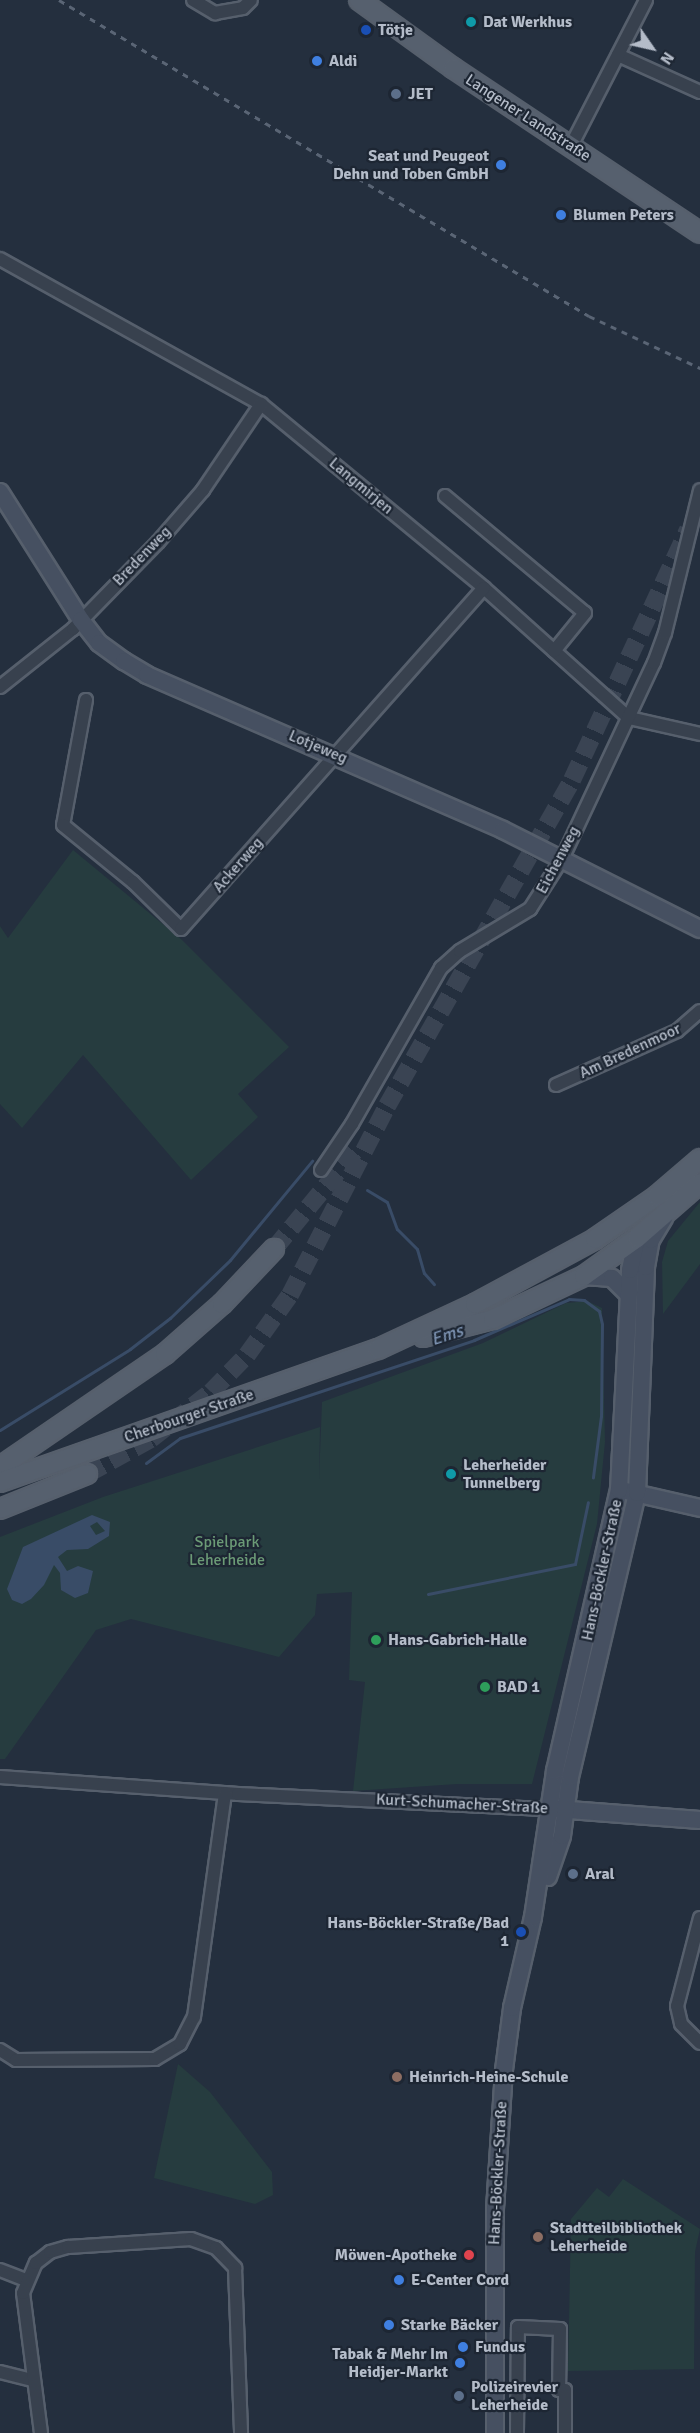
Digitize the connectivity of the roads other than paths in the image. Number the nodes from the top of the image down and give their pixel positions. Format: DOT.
graph roads {
  1 [pos="193,0"];
  2 [pos="251,0"];
  3 [pos="359,0"];
  4 [pos="646,0"];
  5 [pos="618,55"];
  6 [pos="700,93"];
  7 [pos="571,146"];
  8 [pos="700,233"];
  9 [pos="0,259"];
  10 [pos="261,404"];
  11 [pos="700,490"];
  12 [pos="0,492"];
  13 [pos="445,496"];
  14 [pos="484,588"];
  15 [pos="81,620"];
  16 [pos="554,651"];
  17 [pos="0,687"];
  18 [pos="86,700"];
  19 [pos="629,718"];
  20 [pos="700,734"];
  21 [pos="335,754"];
  22 [pos="561,859"];
  23 [pos="700,929"];
  24 [pos="700,1011"];
  25 [pos="556,1085"];
  26 [pos="700,1159"];
  27 [pos="321,1170"];
  28 [pos="700,1183"];
  29 [pos="657,1196"];
  30 [pos="672,1209"];
  31 [pos="615,1226"];
  32 [pos="637,1238"];
  33 [pos="274,1249"];
  34 [pos="647,1254"];
  35 [pos="584,1276"];
  36 [pos="628,1294"];
  37 [pos="378,1349"];
  38 [pos="0,1467"];
  39 [pos="87,1474"];
  40 [pos="0,1482"];
  41 [pos="619,1490"];
  42 [pos="637,1493"];
  43 [pos="700,1508"];
  44 [pos="0,1509"];
  45 [pos="0,1777"];
  46 [pos="225,1793"];
  47 [pos="557,1809"];
  48 [pos="700,1820"];
  49 [pos="700,1918"];
  50 [pos="700,2043"];
  51 [pos="0,2050"];
  52 [pos="0,2270"];
  53 [pos="26,2280"];
  54 [pos="0,2372"];
  55 [pos="33,2380"];
  56 [pos="41,2433"];
  57 [pos="241,2433"];
  58 [pos="495,2433"];
  59 [pos="517,2433"];
  60 [pos="565,2433"];
  1 -- 2 [label="street"];
  3 -- 7 [label="main road, Langener Landstraße"];
  4 -- 5 [label="street"];
  5 -- 6 [label="street"];
  5 -- 7 [label="street"];
  7 -- 8 [label="main road, Langener Landstraße"];
  9 -- 10 [label="street, Langmirjen"];
  10 -- 14 [label="street, Langmirjen"];
  10 -- 15 [label="street, Bredenweg"];
  11 -- 19 [label="street, Eichenweg"];
  12 -- 15 [label="street, Lotjeweg"];
  13 -- 16 [label="street"];
  14 -- 16 [label="street, Langmirjen"];
  14 -- 21 [label="street, Ackerweg"];
  15 -- 17 [label="street, Bredenweg"];
  15 -- 21 [label="street, Lotjeweg"];
  16 -- 19 [label="street, Langmirjen"];
  18 -- 21 [label="street, Ackerweg"];
  19 -- 20 [label="street, Langmirjen"];
  19 -- 22 [label="street, Eichenweg"];
  21 -- 22 [label="street, Lotjeweg"];
  22 -- 23 [label="street, Lotjeweg"];
  22 -- 27 [label="street, Eichenweg"];
  24 -- 25 [label="street, Am Bredenmoor"];
  26 -- 29 [label="main road, Cherbourger Straße"];
  28 -- 30 [label="main road, Cherbourger Straße"];
  29 -- 31 [label="main road, Cherbourger Straße"];
  29 -- 32 [label="main road"];
  30 -- 32 [label="main road, Cherbourger Straße"];
  30 -- 34 [label="street, Hans-Böckler-Straße"];
  31 -- 32 [label="main road"];
  31 -- 37 [label="main road, Cherbourger Straße"];
  32 -- 34 [label="street"];
  32 -- 35 [label="main road, Cherbourger Straße"];
  32 -- 36 [label="street, Hans-Böckler-Straße"];
  33 -- 38 [label="main road"];
  34 -- 42 [label="street, Hans-Böckler-Straße"];
  35 -- 36 [label="street"];
  35 -- 37 [label="main road, Cherbourger Straße"];
  36 -- 41 [label="street, Hans-Böckler-Straße"];
  37 -- 40 [label="main road, Cherbourger Straße"];
  39 -- 44 [label="main road"];
  41 -- 42 [label="street"];
  41 -- 47 [label="street, Hans-Böckler-Straße"];
  42 -- 43 [label="street"];
  42 -- 47 [label="street, Hans-Böckler-Straße"];
  45 -- 46 [label="street, Kurt-Schumacher-Straße"];
  46 -- 47 [label="street, Kurt-Schumacher-Straße"];
  46 -- 51 [label="street"];
  47 -- 48 [label="street, Kurt-Schumacher-Straße"];
  47 -- 58 [label="street, Hans-Böckler-Straße"];
  49 -- 50 [label="street"];
  52 -- 53 [label="street"];
  53 -- 55 [label="street"];
  53 -- 57 [label="street"];
  54 -- 55 [label="street"];
  55 -- 56 [label="street"];
  59 -- 60 [label="street"];
}
